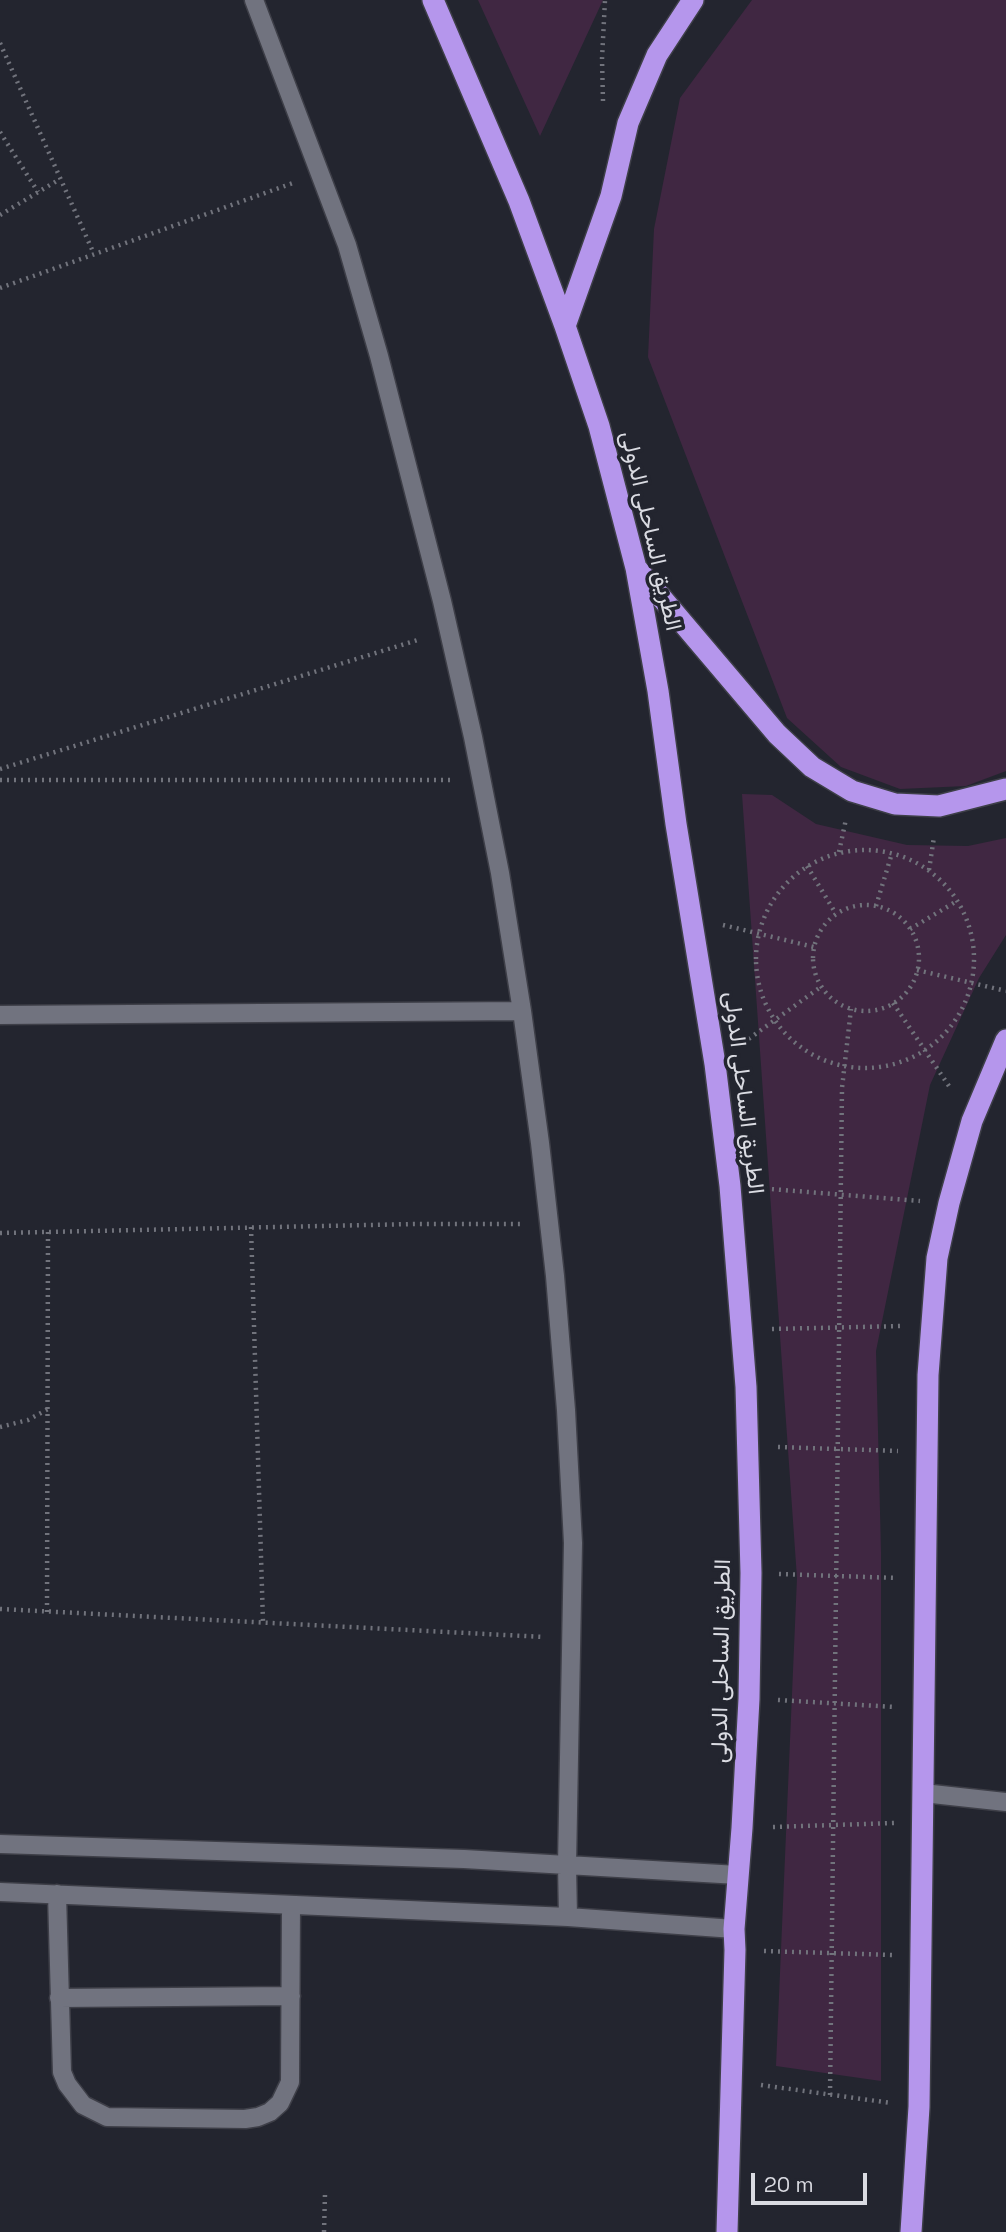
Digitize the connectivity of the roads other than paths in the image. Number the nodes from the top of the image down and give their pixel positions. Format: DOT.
graph roads {
  1 [pos="254,0"];
  2 [pos="433,0"];
  3 [pos="693,0"];
  4 [pos="565,326"];
  5 [pos="636,568"];
  6 [pos="1006,789"];
  7 [pos="522,1011"];
  8 [pos="0,1015"];
  9 [pos="1006,1040"];
  10 [pos="923,1793"];
  11 [pos="1006,1802"];
  12 [pos="0,1844"];
  13 [pos="567,1865"];
  14 [pos="738,1875"];
  15 [pos="0,1892"];
  16 [pos="57,1894"];
  17 [pos="291,1905"];
  18 [pos="568,1917"];
  19 [pos="735,1940"];
  20 [pos="291,1996"];
  21 [pos="60,1998"];
  22 [pos="727,2232"];
  23 [pos="911,2232"];
  1 -- 7 [label="street"];
  2 -- 4 [label="highway, الطريق الساحلى الدولى"];
  3 -- 4 [label="highway"];
  4 -- 5 [label="highway, الطريق الساحلى الدولى"];
  5 -- 6 [label="highway"];
  5 -- 14 [label="highway, الطريق الساحلى الدولى"];
  7 -- 8 [label="street"];
  7 -- 13 [label="street"];
  9 -- 10 [label="highway"];
  10 -- 11 [label="street"];
  10 -- 23 [label="highway"];
  12 -- 13 [label="street"];
  13 -- 14 [label="street"];
  13 -- 18 [label="street"];
  14 -- 19 [label="highway, الطريق الساحلى الدولى"];
  15 -- 16 [label="street"];
  16 -- 17 [label="street"];
  16 -- 21 [label="street"];
  17 -- 18 [label="street"];
  17 -- 20 [label="street"];
  18 -- 19 [label="street"];
  19 -- 22 [label="highway, الطريق الساحلى الدولى"];
  20 -- 21 [label="street"];
  20 -- 21 [label="street"];
}
